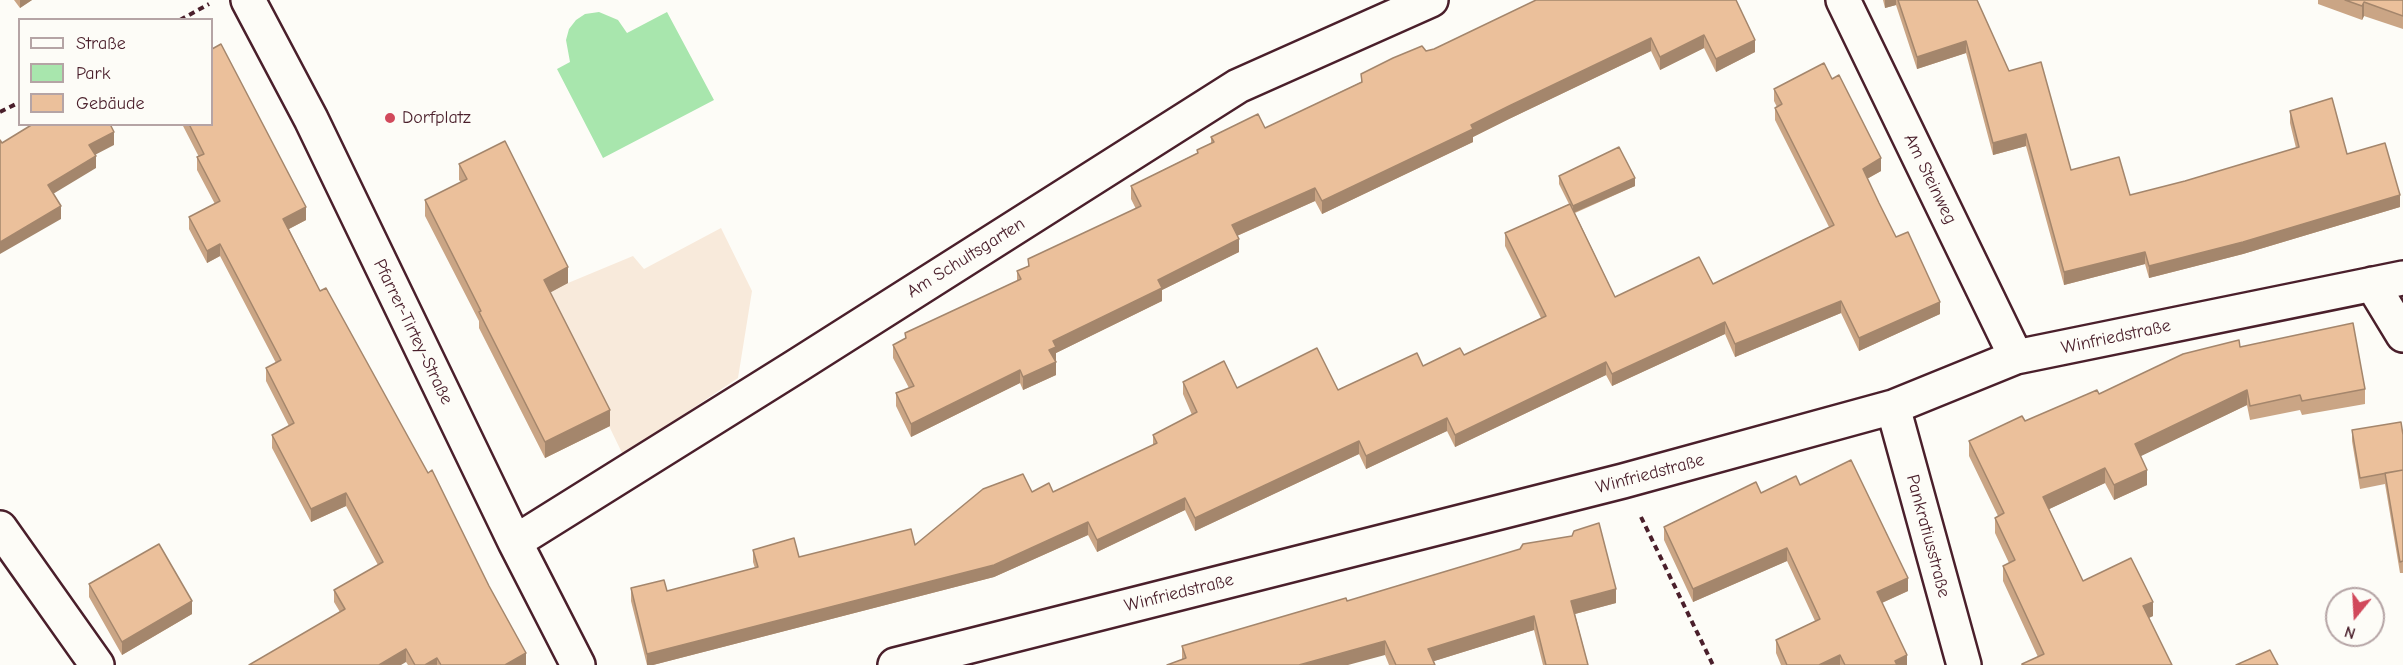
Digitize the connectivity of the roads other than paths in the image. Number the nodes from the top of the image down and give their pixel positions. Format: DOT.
graph roads {
  1 [pos="248,0"];
  2 [pos="1431,0"];
  3 [pos="1843,0"];
  4 [pos="2388,281"];
  5 [pos="2403,335"];
  6 [pos="2016,357"];
  7 [pos="1893,407"];
  8 [pos="0,528"];
  9 [pos="515,542"];
  10 [pos="97,665"];
  11 [pos="578,665"];
  12 [pos="895,665"];
  13 [pos="1964,665"];
  1 -- 9 [label="street, Pfarrer-Tirtey-Straße"];
  2 -- 9 [label="street, Am Schultsgarten"];
  3 -- 6 [label="street, Am Steinweg"];
  4 -- 5 [label="street"];
  4 -- 6 [label="street, Winfriedstraße"];
  6 -- 7 [label="street, Winfriedstraße"];
  7 -- 12 [label="street, Winfriedstraße"];
  7 -- 13 [label="street, Pankratiusstraße"];
  8 -- 10 [label="street"];
  9 -- 11 [label="street, Pfarrer-Tirtey-Straße"];
}
